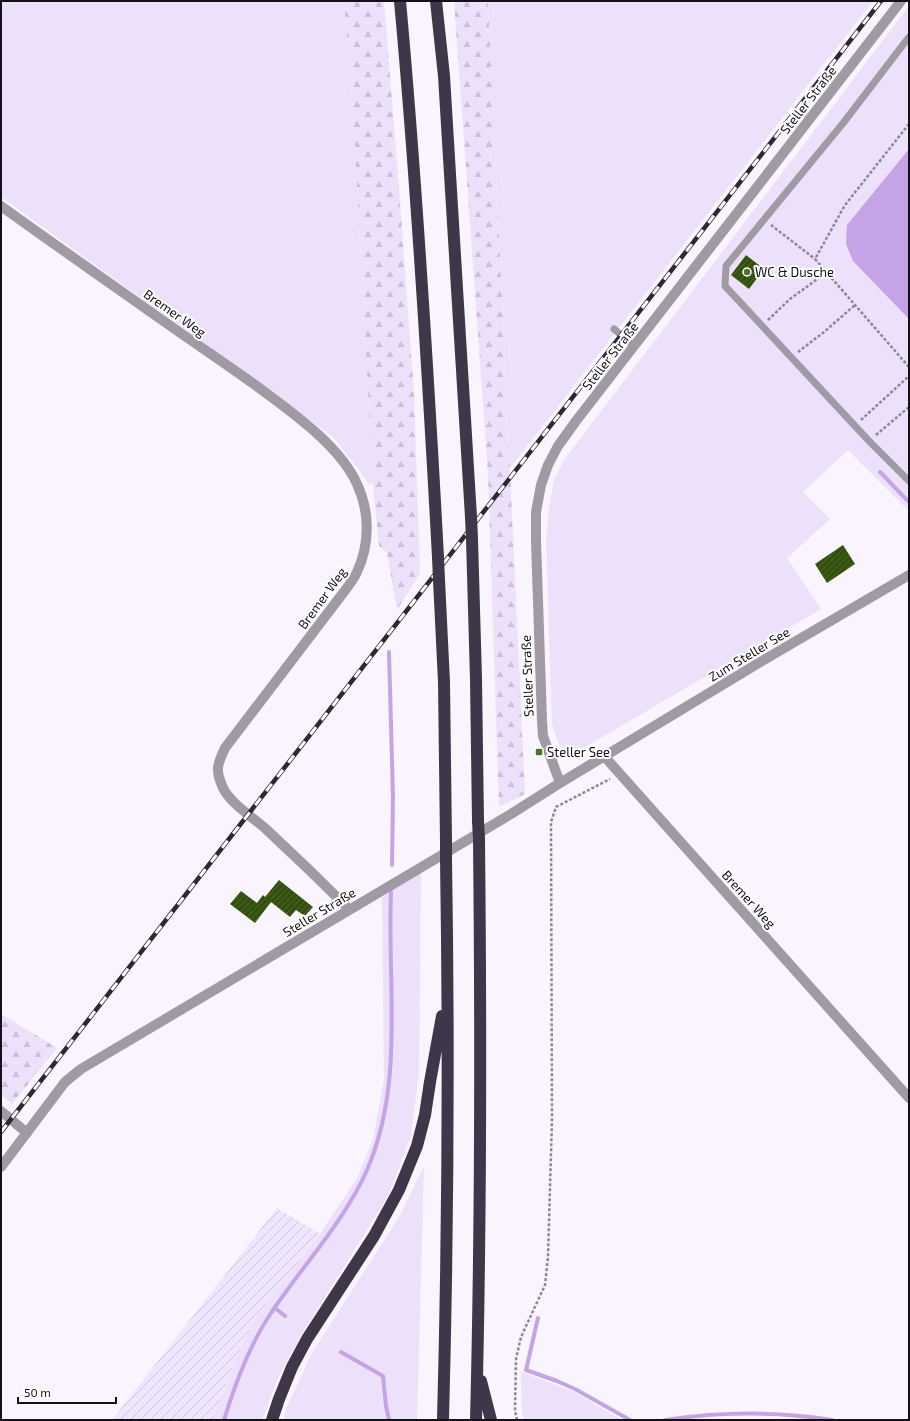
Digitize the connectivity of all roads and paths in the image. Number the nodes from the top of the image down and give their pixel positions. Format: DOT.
graph roads {
  1 [pos="400,1"];
  2 [pos="436,1"];
  3 [pos="902,1"];
  4 [pos="909,37"];
  5 [pos="909,124"];
  6 [pos="1,206"];
  7 [pos="764,220"];
  8 [pos="815,259"];
  9 [pos="827,272"];
  10 [pos="855,305"];
  11 [pos="762,325"];
  12 [pos="614,329"];
  13 [pos="634,346"];
  14 [pos="791,357"];
  15 [pos="909,367"];
  16 [pos="909,376"];
  17 [pos="909,407"];
  18 [pos="855,426"];
  19 [pos="869,441"];
  20 [pos="909,481"];
  21 [pos="909,575"];
  22 [pos="604,756"];
  23 [pos="620,774"];
  24 [pos="560,782"];
  25 [pos="349,908"];
  26 [pos="448,988"];
  27 [pos="909,1098"];
  28 [pos="1,1111"];
  29 [pos="26,1133"];
  30 [pos="1,1167"];
  31 [pos="478,1364"];
  32 [pos="272,1420"];
  33 [pos="443,1420"];
  34 [pos="476,1420"];
  35 [pos="491,1420"];
  36 [pos="517,1420"];
  1 -- 26 [label="highway, bridge"];
  2 -- 31 [label="highway, bridge"];
  3 -- 13 [label="street, Steller Straße"];
  4 -- 7 [label="lane"];
  5 -- 8 [label="path"];
  6 -- 25 [label="street, Bremer Weg"];
  7 -- 8 [label="path"];
  7 -- 11 [label="lane"];
  8 -- 9 [label="path"];
  9 -- 10 [label="path"];
  9 -- 11 [label="path"];
  10 -- 14 [label="path"];
  10 -- 15 [label="path"];
  11 -- 14 [label="lane"];
  12 -- 13 [label="lane"];
  13 -- 24 [label="street, Steller Straße"];
  14 -- 18 [label="lane"];
  16 -- 18 [label="path"];
  17 -- 19 [label="path"];
  18 -- 19 [label="lane"];
  19 -- 20 [label="lane"];
  21 -- 22 [label="street, Zum Steller See"];
  22 -- 23 [label="street, Bremer Weg"];
  22 -- 24 [label="street"];
  23 -- 27 [label="street, Bremer Weg"];
  23 -- 36 [label="path"];
  24 -- 25 [label="street, Steller Straße"];
  25 -- 29 [label="street, Steller Straße"];
  26 -- 32 [label="highway"];
  26 -- 33 [label="highway"];
  28 -- 29 [label="street"];
  29 -- 30 [label="street, Steller Straße"];
  31 -- 34 [label="highway"];
  31 -- 35 [label="highway"];
}
